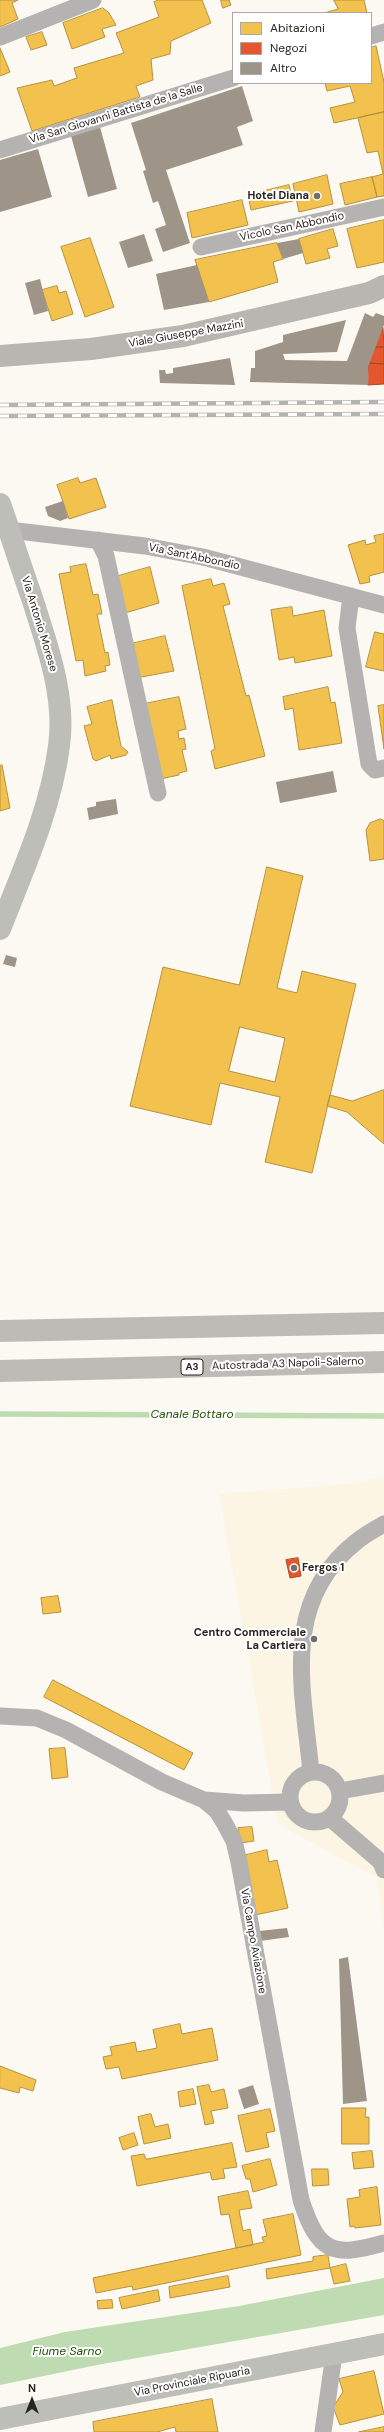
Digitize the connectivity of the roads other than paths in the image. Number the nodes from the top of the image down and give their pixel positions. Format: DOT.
graph roads {
  1 [pos="93,0"];
  2 [pos="384,32"];
  3 [pos="372,36"];
  4 [pos="0,37"];
  5 [pos="232,78"];
  6 [pos="0,150"];
  7 [pos="384,207"];
  8 [pos="201,247"];
  9 [pos="379,291"];
  10 [pos="0,356"];
  11 [pos="0,504"];
  12 [pos="4,530"];
  13 [pos="98,540"];
  14 [pos="351,596"];
  15 [pos="384,605"];
  16 [pos="384,768"];
  17 [pos="158,793"];
  18 [pos="0,929"];
  19 [pos="384,1323"];
  20 [pos="0,1331"];
  21 [pos="384,1362"];
  22 [pos="0,1371"];
  23 [pos="384,1524"];
  24 [pos="0,1716"];
  25 [pos="311,1772"];
  26 [pos="384,1783"];
  27 [pos="340,1791"];
  28 [pos="204,1800"];
  29 [pos="290,1802"];
  30 [pos="330,1818"];
  31 [pos="384,1870"];
  32 [pos="384,2243"];
  33 [pos="384,2344"];
  34 [pos="334,2354"];
  35 [pos="0,2419"];
  36 [pos="323,2432"];
  1 -- 4 [label="street"];
  2 -- 3 [label="street"];
  5 -- 6 [label="street, Via San Giovanni Battista de la Salle"];
  7 -- 8 [label="street, Vicolo San Abbondio"];
  9 -- 10 [label="main road, Viale Giuseppe Mazzini"];
  11 -- 12 [label="street, Via Antonio Morese"];
  12 -- 13 [label="street, Via Sant'Abbondio"];
  12 -- 18 [label="street, Via Antonio Morese"];
  13 -- 14 [label="street, Via Sant'Abbondio"];
  13 -- 17 [label="street"];
  14 -- 15 [label="street, Via Sant'Abbondio"];
  14 -- 16 [label="street"];
  19 -- 20 [label="highway"];
  21 -- 22 [label="highway, Autostrada A3 Napoli-Salerno / A3"];
  23 -- 25 [label="street"];
  24 -- 28 [label="street, Via Campo Aviazione"];
  25 -- 27 [label="street"];
  25 -- 29 [label="street"];
  26 -- 27 [label="street"];
  27 -- 30 [label="street"];
  28 -- 29 [label="street"];
  28 -- 32 [label="street, Via Campo Aviazione"];
  29 -- 30 [label="street"];
  30 -- 31 [label="street"];
  33 -- 34 [label="street, Via Provinciale Ripuaria"];
  34 -- 35 [label="street, Via Provinciale Ripuaria"];
  34 -- 36 [label="street"];
}
